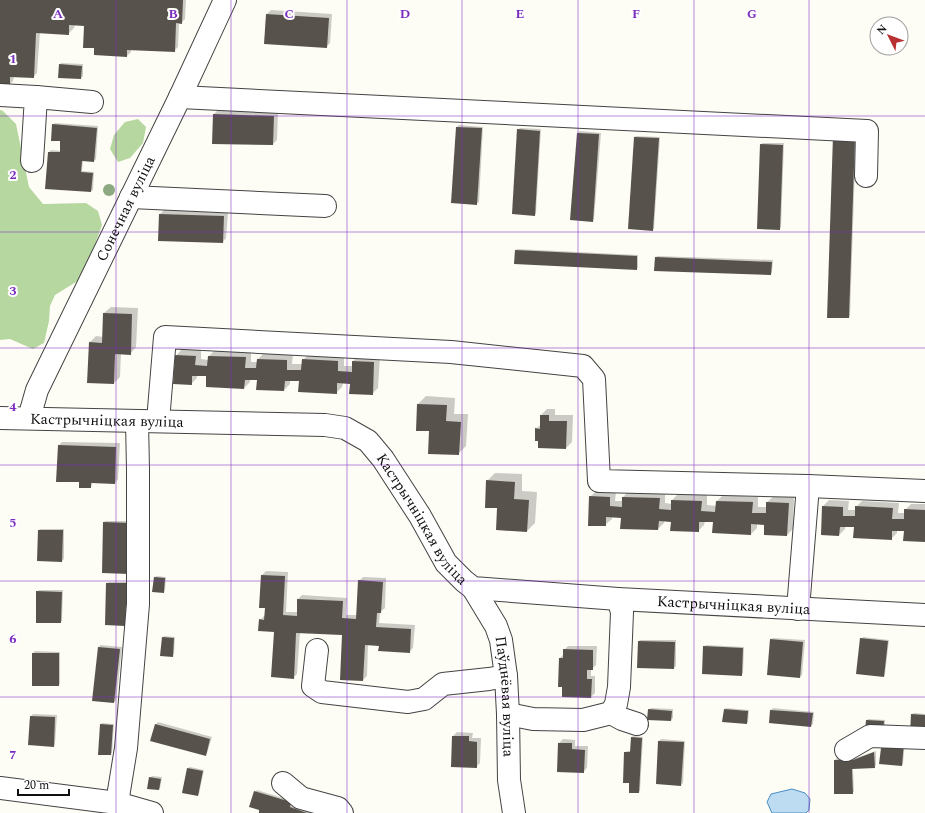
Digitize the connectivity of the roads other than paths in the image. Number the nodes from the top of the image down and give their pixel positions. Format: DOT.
graph roads {
  1 [pos="225,0"];
  2 [pos="0,95"];
  3 [pos="36,97"];
  4 [pos="180,97"];
  5 [pos="92,102"];
  6 [pos="32,161"];
  7 [pos="866,176"];
  8 [pos="131,197"];
  9 [pos="325,206"];
  10 [pos="29,418"];
  11 [pos="137,421"];
  12 [pos="158,421"];
  13 [pos="0,422"];
  14 [pos="808,486"];
  15 [pos="925,492"];
  16 [pos="473,588"];
  17 [pos="618,599"];
  18 [pos="798,609"];
  19 [pos="925,615"];
  20 [pos="317,650"];
  21 [pos="506,676"];
  22 [pos="611,713"];
  23 [pos="508,714"];
  24 [pos="637,724"];
  25 [pos="925,738"];
  26 [pos="846,750"];
  27 [pos="283,783"];
  28 [pos="0,788"];
  29 [pos="117,803"];
  30 [pos="152,813"];
  31 [pos="342,813"];
  32 [pos="514,813"];
  1 -- 4 [label="street, Сонечная вуліца"];
  2 -- 3 [label="street"];
  3 -- 5 [label="street"];
  3 -- 6 [label="street"];
  4 -- 7 [label="street"];
  4 -- 8 [label="street, Сонечная вуліца"];
  8 -- 9 [label="street"];
  8 -- 10 [label="street, Сонечная вуліца"];
  10 -- 11 [label="street, Кастрычніцкая вуліца"];
  10 -- 13 [label="street, Кастрычніцкая вуліца"];
  11 -- 12 [label="street, Кастрычніцкая вуліца"];
  11 -- 29 [label="street"];
  12 -- 14 [label="street"];
  12 -- 16 [label="street, Кастрычніцкая вуліца"];
  14 -- 15 [label="street"];
  14 -- 18 [label="street"];
  16 -- 17 [label="street, Кастрычніцкая вуліца"];
  16 -- 21 [label="street, Паўднёвая вуліца"];
  17 -- 18 [label="street, Кастрычніцкая вуліца"];
  17 -- 22 [label="street"];
  18 -- 19 [label="street, Кастрычніцкая вуліца"];
  20 -- 21 [label="street"];
  21 -- 23 [label="street, Паўднёвая вуліца"];
  22 -- 23 [label="street"];
  22 -- 24 [label="street"];
  23 -- 32 [label="street, Паўднёвая вуліца"];
  25 -- 26 [label="street"];
  27 -- 31 [label="street"];
  28 -- 29 [label="street"];
  29 -- 30 [label="street"];
}
